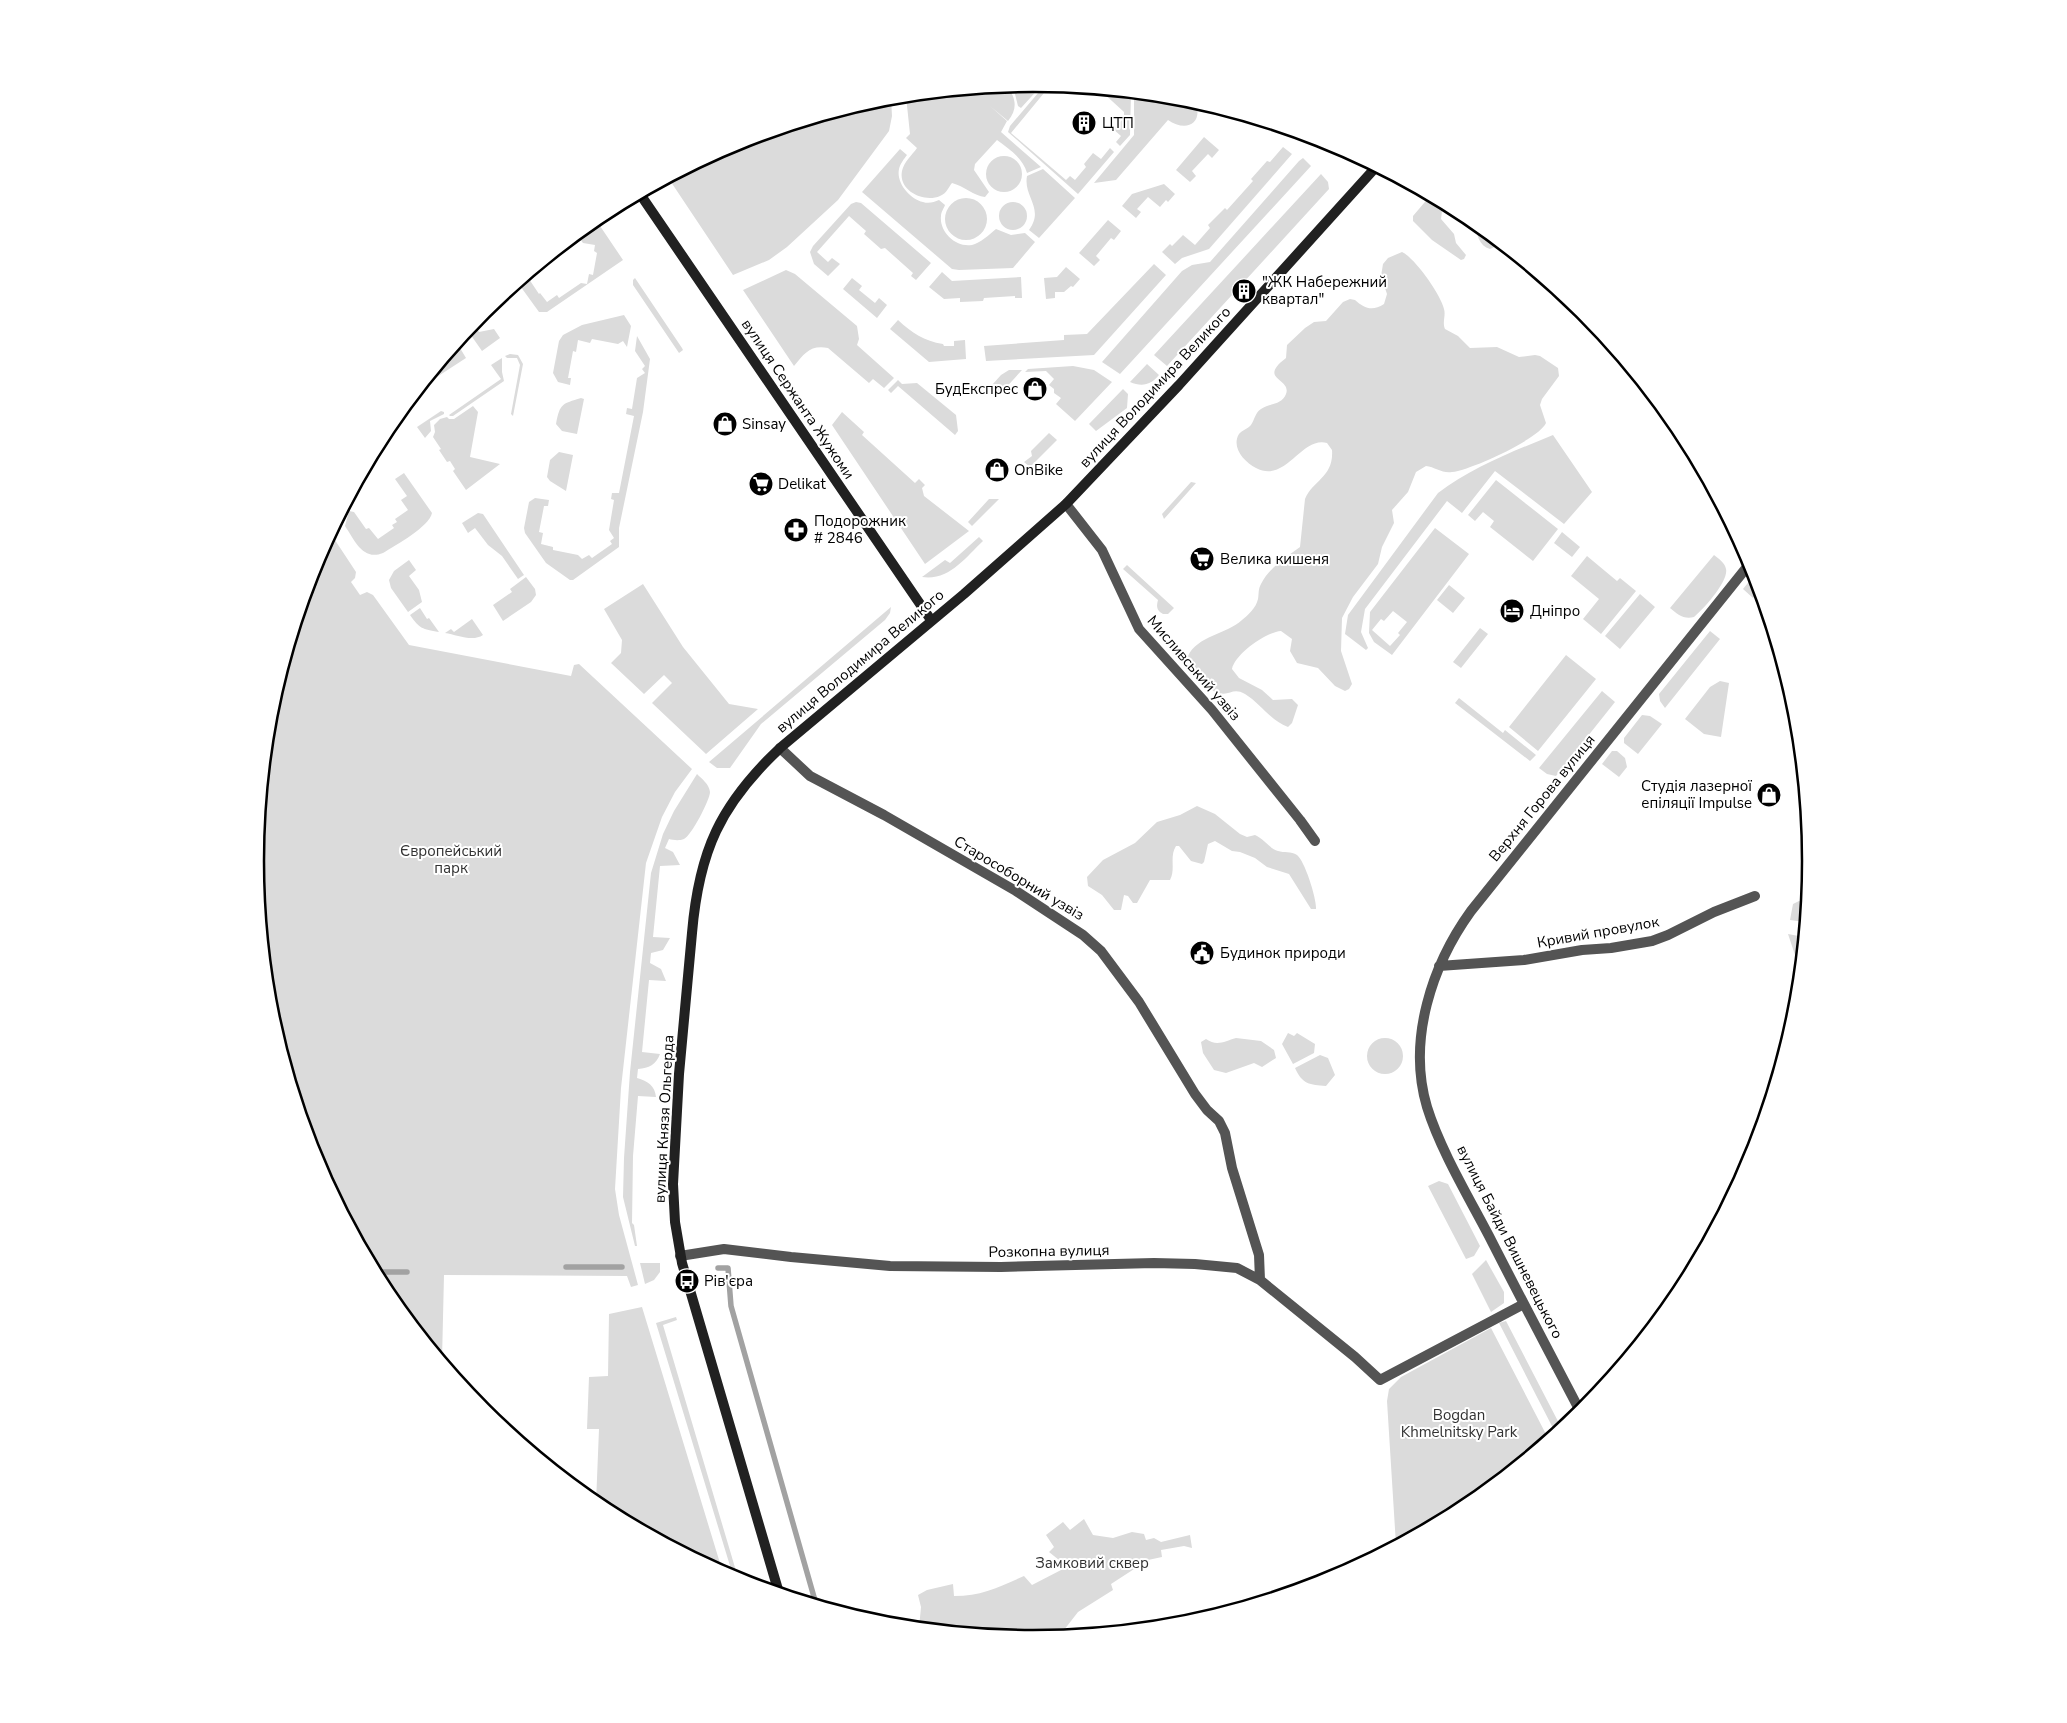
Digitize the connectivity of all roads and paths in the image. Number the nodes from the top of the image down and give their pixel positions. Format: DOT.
graph roads {
  1 [pos="1372,171"];
  2 [pos="644,199"];
  3 [pos="1066,504"];
  4 [pos="1745,570"];
  5 [pos="931,620"];
  6 [pos="780,748"];
  7 [pos="1314,842"];
  8 [pos="1755,896"];
  9 [pos="1439,966"];
  10 [pos="1422,1081"];
  11 [pos="680,1256"];
  12 [pos="1260,1280"];
  13 [pos="1524,1304"];
  14 [pos="1577,1405"];
  15 [pos="777,1587"];
  1 -- 3 [label="main road, вулиця Володимира Великого"];
  2 -- 5 [label="main road, вулиця Сержанта Жужоми"];
  3 -- 5 [label="main road, вулиця Володимира Великого"];
  3 -- 7 [label="street, Мисливський узвіз"];
  4 -- 9 [label="street, Верхня Горова вулиця"];
  5 -- 6 [label="main road, вулиця Володимира Великого"];
  6 -- 11 [label="main road, вулиця Князя Ольгерда"];
  6 -- 12 [label="street, Старособорний узвіз"];
  8 -- 9 [label="street, Кривий провулок"];
  9 -- 10 [label="street, Верхня Горова вулиця"];
  10 -- 13 [label="street, вулиця Байди Вишневецького"];
  11 -- 12 [label="street, Розкопна вулиця"];
  11 -- 15 [label="main road, вулиця Князя Ольгерда"];
  12 -- 13 [label="street, Розкопна вулиця"];
  13 -- 14 [label="street, вулиця Байди Вишневецького"];
}
